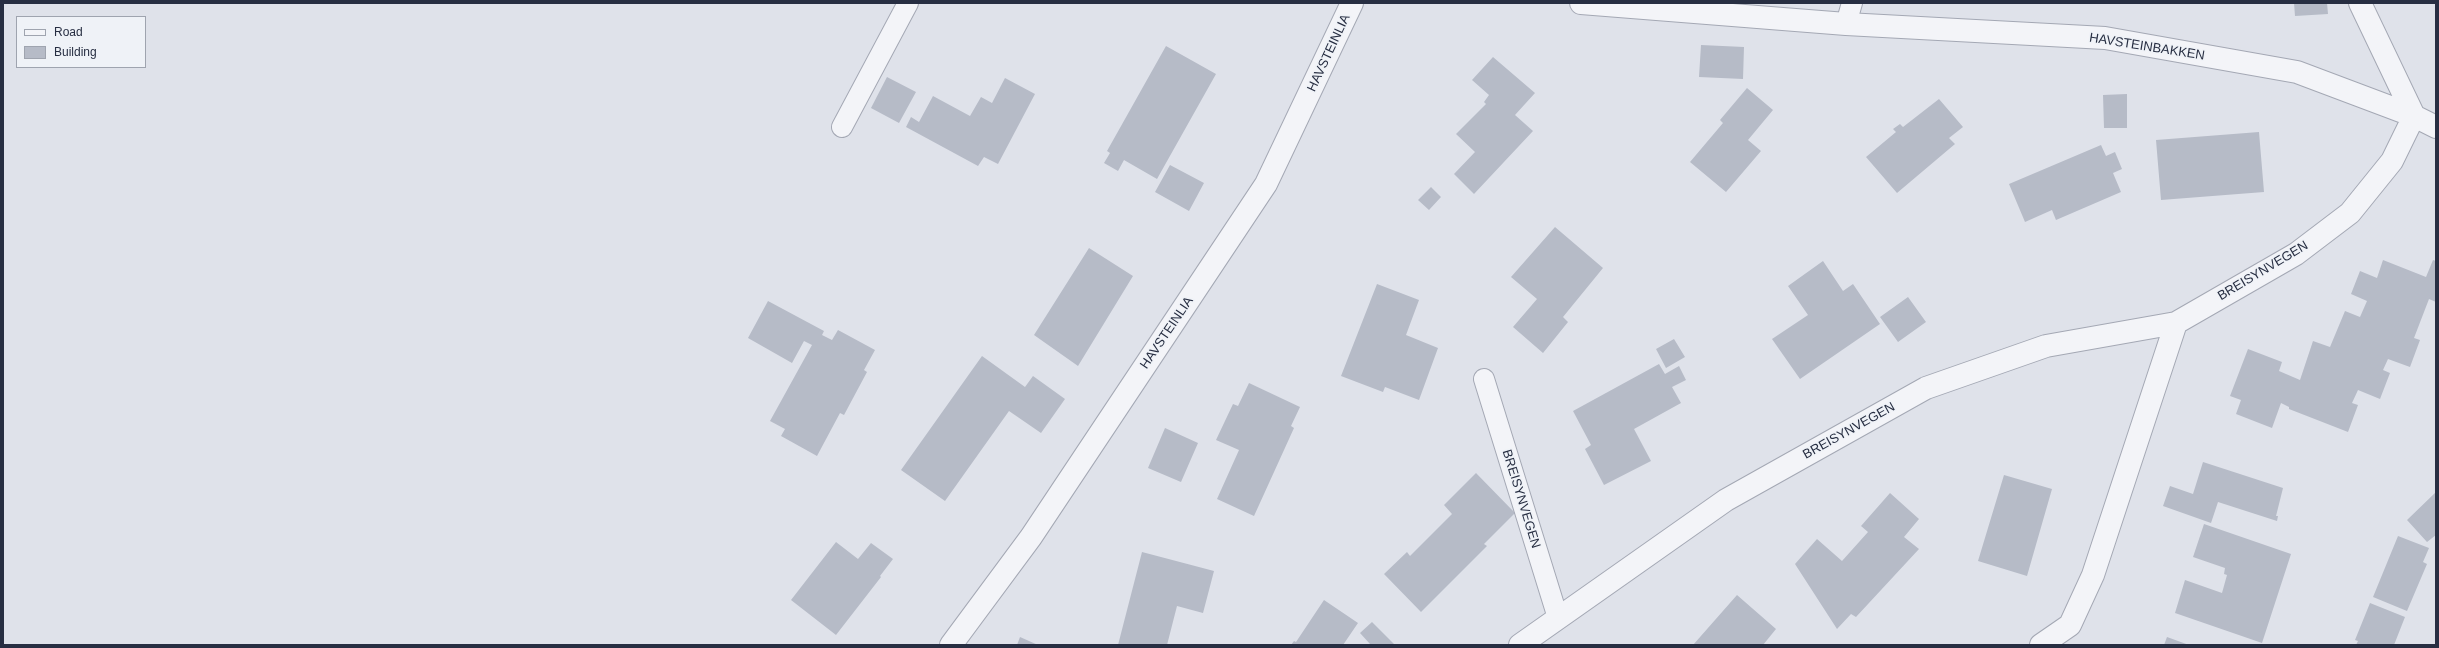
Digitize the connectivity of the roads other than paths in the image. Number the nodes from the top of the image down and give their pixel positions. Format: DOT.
graph roads {
  1 [pos="908,3"];
  2 [pos="1352,3"];
  3 [pos="1580,3"];
  4 [pos="1852,3"];
  5 [pos="2360,3"];
  6 [pos="1846,24"];
  7 [pos="2414,116"];
  8 [pos="842,127"];
  9 [pos="2436,127"];
  10 [pos="2176,323"];
  11 [pos="1484,379"];
  12 [pos="1558,618"];
  13 [pos="951,645"];
  14 [pos="1520,645"];
  15 [pos="2041,645"];
  1 -- 8 [label="lane"];
  2 -- 13 [label="street, HAVSTEINLIA"];
  3 -- 6 [label="street, HAVSTEINBAKKEN"];
  4 -- 6 [label="lane"];
  5 -- 7 [label="street"];
  6 -- 7 [label="street, HAVSTEINBAKKEN"];
  7 -- 9 [label="street, HAVSTEINBAKKEN"];
  7 -- 10 [label="street, BREISYNVEGEN"];
  10 -- 12 [label="street, BREISYNVEGEN"];
  10 -- 15 [label="street"];
  11 -- 12 [label="lane, BREISYNVEGEN"];
  12 -- 14 [label="street, BREISYNVEGEN"];
}
